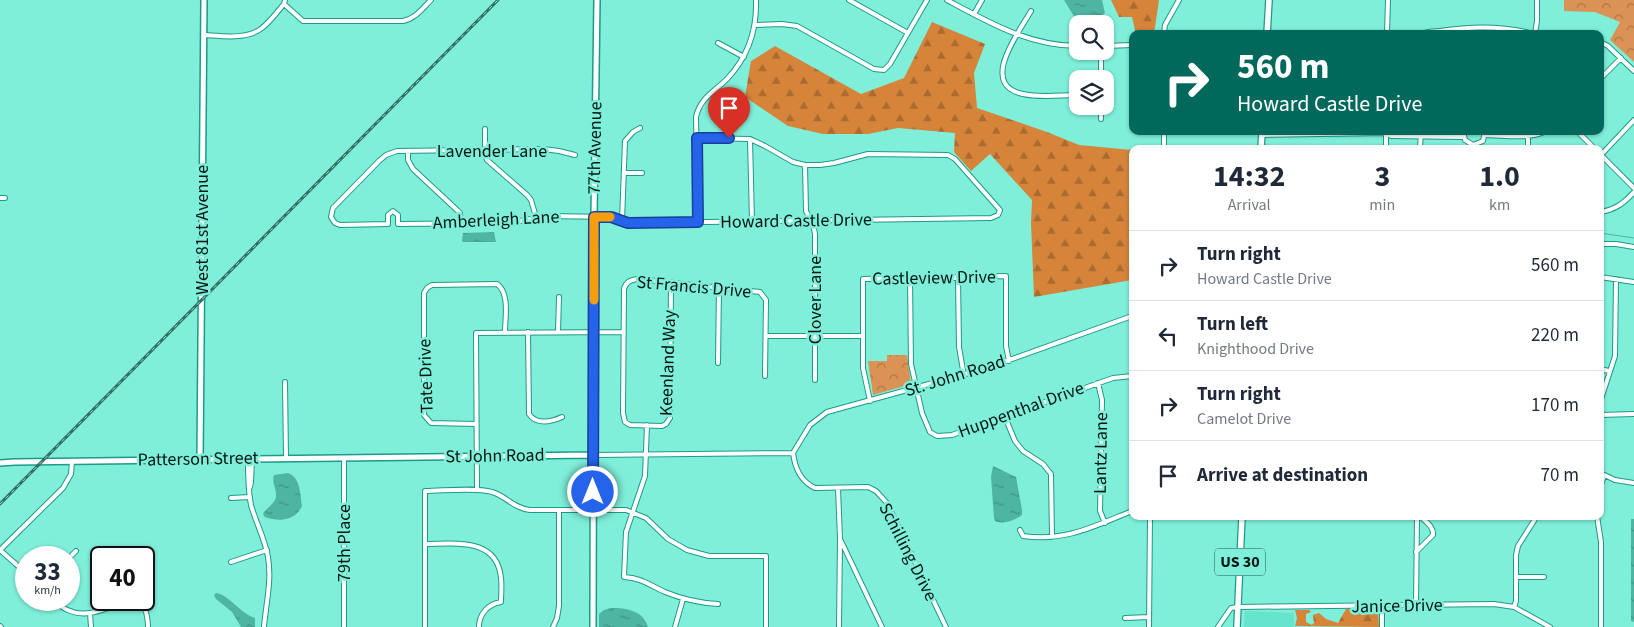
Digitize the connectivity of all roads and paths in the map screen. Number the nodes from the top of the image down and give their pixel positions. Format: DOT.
graph roads {
  1 [pos="204,0"];
  2 [pos="431,0"];
  3 [pos="597,0"];
  4 [pos="756,0"];
  5 [pos="849,0"];
  6 [pos="927,0"];
  7 [pos="947,0"];
  8 [pos="982,0"];
  9 [pos="1179,0"];
  10 [pos="1269,0"];
  11 [pos="1388,0"];
  12 [pos="1537,0"];
  13 [pos="284,2"];
  14 [pos="1031,11"];
  15 [pos="974,14"];
  16 [pos="755,25"];
  17 [pos="1476,27"];
  18 [pos="1164,30"];
  19 [pos="1267,30"];
  20 [pos="1387,30"];
  21 [pos="1447,30"];
  22 [pos="1476,30"];
  23 [pos="1515,30"];
  24 [pos="1535,30"];
  25 [pos="908,33"];
  26 [pos="204,35"];
  27 [pos="1017,35"];
  28 [pos="718,42"];
  29 [pos="1604,44"];
  30 [pos="1129,45"];
  31 [pos="1069,46"];
  32 [pos="1114,46"];
  33 [pos="744,57"];
  34 [pos="1621,58"];
  35 [pos="1634,71"];
  36 [pos="1604,75"];
  37 [pos="1069,95"];
  38 [pos="1101,115"];
  39 [pos="1101,119"];
  40 [pos="1634,120"];
  41 [pos="640,128"];
  42 [pos="485,129"];
  43 [pos="1390,135"];
  44 [pos="1406,135"];
  45 [pos="1435,135"];
  46 [pos="1484,135"];
  47 [pos="1581,135"];
  48 [pos="1463,137"];
  49 [pos="697,138"];
  50 [pos="750,139"];
  51 [pos="1470,145"];
  52 [pos="1476,145"];
  53 [pos="1591,145"];
  54 [pos="485,150"];
  55 [pos="1604,150"];
  56 [pos="408,151"];
  57 [pos="575,156"];
  58 [pos="1604,158"];
  59 [pos="805,165"];
  60 [pos="624,173"];
  61 [pos="642,173"];
  62 [pos="1634,188"];
  63 [pos="1634,192"];
  64 [pos="0,198"];
  65 [pos="5,198"];
  66 [pos="1604,211"];
  67 [pos="536,217"];
  68 [pos="594,217"];
  69 [pos="622,221"];
  70 [pos="752,221"];
  71 [pos="810,221"];
  72 [pos="698,222"];
  73 [pos="462,223"];
  74 [pos="388,224"];
  75 [pos="398,224"];
  76 [pos="340,225"];
  77 [pos="1604,244"];
  78 [pos="1634,247"];
  79 [pos="958,277"];
  80 [pos="910,278"];
  81 [pos="1604,278"];
  82 [pos="1616,279"];
  83 [pos="671,282"];
  84 [pos="1634,282"];
  85 [pos="719,288"];
  86 [pos="559,297"];
  87 [pos="1129,317"];
  88 [pos="505,332"];
  89 [pos="528,332"];
  90 [pos="558,332"];
  91 [pos="594,332"];
  92 [pos="623,332"];
  93 [pos="766,336"];
  94 [pos="815,336"];
  95 [pos="862,336"];
  96 [pos="1009,361"];
  97 [pos="718,363"];
  98 [pos="1604,369"];
  99 [pos="1610,371"];
  100 [pos="765,376"];
  101 [pos="964,376"];
  102 [pos="1129,376"];
  103 [pos="815,380"];
  104 [pos="285,382"];
  105 [pos="1098,383"];
  106 [pos="916,389"];
  107 [pos="1604,390"];
  108 [pos="870,401"];
  109 [pos="1634,414"];
  110 [pos="1604,415"];
  111 [pos="562,417"];
  112 [pos="1006,417"];
  113 [pos="476,424"];
  114 [pos="647,425"];
  115 [pos="793,453"];
  116 [pos="647,454"];
  117 [pos="594,455"];
  118 [pos="476,456"];
  119 [pos="286,458"];
  120 [pos="344,458"];
  121 [pos="396,458"];
  122 [pos="200,459"];
  123 [pos="250,459"];
  124 [pos="72,461"];
  125 [pos="0,463"];
  126 [pos="1604,475"];
  127 [pos="1634,483"];
  128 [pos="838,488"];
  129 [pos="477,490"];
  130 [pos="250,497"];
  131 [pos="231,498"];
  132 [pos="559,510"];
  133 [pos="593,510"];
  134 [pos="633,512"];
  135 [pos="1129,512"];
  136 [pos="1150,520"];
  137 [pos="1242,520"];
  138 [pos="1418,520"];
  139 [pos="1423,520"];
  140 [pos="1534,520"];
  141 [pos="1598,520"];
  142 [pos="1104,523"];
  143 [pos="1020,530"];
  144 [pos="1052,537"];
  145 [pos="840,539"];
  146 [pos="425,544"];
  147 [pos="0,550"];
  148 [pos="267,550"];
  149 [pos="1416,552"];
  150 [pos="231,562"];
  151 [pos="15,563"];
  152 [pos="1516,577"];
  153 [pos="1544,577"];
  154 [pos="683,599"];
  155 [pos="718,604"];
  156 [pos="1382,606"];
  157 [pos="1416,606"];
  158 [pos="1238,607"];
  159 [pos="1514,607"];
  160 [pos="74,611"];
  161 [pos="90,613"];
  162 [pos="1149,617"];
  163 [pos="1124,618"];
  164 [pos="91,627"];
  165 [pos="148,627"];
  166 [pos="264,627"];
  167 [pos="344,627"];
  168 [pos="425,627"];
  169 [pos="479,627"];
  170 [pos="553,627"];
  171 [pos="593,627"];
  172 [pos="675,627"];
  173 [pos="766,627"];
  174 [pos="839,627"];
  175 [pos="882,627"];
  176 [pos="946,627"];
  177 [pos="1149,627"];
  178 [pos="1218,627"];
  179 [pos="1237,627"];
  180 [pos="1382,627"];
  181 [pos="1550,627"];
  182 [pos="1600,627"];
  1 -- 26 [label="street, West 81st Avenue"];
  2 -- 13 [label="street"];
  3 -- 68 [label="street, 77th Avenue"];
  4 -- 16 [label="street"];
  5 -- 25 [label="street"];
  6 -- 25 [label="street"];
  7 -- 15 [label="street"];
  8 -- 15 [label="street"];
  9 -- 18 [label="street"];
  10 -- 19 [label="main road"];
  11 -- 20 [label="street"];
  12 -- 24 [label="street"];
  13 -- 26 [label="street"];
  14 -- 27 [label="street"];
  15 -- 27 [label="street"];
  16 -- 25 [label="street"];
  16 -- 33 [label="street"];
  17 -- 21 [label="street"];
  17 -- 22 [label="street"];
  17 -- 23 [label="street"];
  26 -- 122 [label="street, West 81st Avenue"];
  27 -- 31 [label="street"];
  27 -- 37 [label="street"];
  28 -- 33 [label="street"];
  29 -- 34 [label="street"];
  30 -- 32 [label="street"];
  33 -- 49 [label="street"];
  34 -- 35 [label="street"];
  34 -- 36 [label="street"];
  38 -- 39 [label="street"];
  40 -- 55 [label="street"];
  41 -- 60 [label="street"];
  42 -- 54 [label="street"];
  43 -- 44 [label="street"];
  45 -- 48 [label="street"];
  46 -- 52 [label="street"];
  47 -- 53 [label="street"];
  48 -- 51 [label="street"];
  49 -- 50 [label="street"];
  49 -- 72 [label="street"];
  50 -- 59 [label="street"];
  50 -- 70 [label="street"];
  54 -- 56 [label="street, Lavender Lane"];
  54 -- 57 [label="street, Lavender Lane"];
  54 -- 67 [label="street"];
  56 -- 73 [label="street"];
  56 -- 76 [label="street, Lavender Lane"];
  58 -- 62 [label="street"];
  59 -- 71 [label="street, Clover Lane"];
  59 -- 71 [label="street, Howard Castle Drive"];
  60 -- 61 [label="street"];
  60 -- 69 [label="street"];
  63 -- 66 [label="street"];
  64 -- 65 [label="street"];
  67 -- 68 [label="street, Amberleigh Lane"];
  67 -- 73 [label="street, Amberleigh Lane"];
  68 -- 69 [label="street, Howard Castle Drive"];
  68 -- 91 [label="street, 77th Avenue"];
  69 -- 72 [label="street, Howard Castle Drive"];
  70 -- 71 [label="street, Howard Castle Drive"];
  70 -- 72 [label="street, Howard Castle Drive"];
  71 -- 94 [label="street, Clover Lane"];
  73 -- 75 [label="street, Amberleigh Lane"];
  74 -- 75 [label="street, Amberleigh Lane"];
  74 -- 75 [label="street, Amberleigh Lane"];
  74 -- 76 [label="street, Amberleigh Lane"];
  77 -- 78 [label="street"];
  79 -- 80 [label="street, Castleview Drive"];
  79 -- 96 [label="street, Castleview Drive"];
  79 -- 101 [label="street"];
  80 -- 95 [label="street, Castleview Drive"];
  80 -- 106 [label="street"];
  81 -- 82 [label="street"];
  82 -- 84 [label="street"];
  82 -- 99 [label="street"];
  83 -- 85 [label="street, St Francis Drive"];
  83 -- 92 [label="street, St Francis Drive"];
  83 -- 114 [label="street, Keenland Way"];
  85 -- 93 [label="street, St Francis Drive"];
  85 -- 97 [label="street"];
  86 -- 90 [label="street"];
  87 -- 96 [label="street, St. John Road"];
  88 -- 89 [label="street"];
  88 -- 113 [label="street"];
  88 -- 113 [label="street, Tate Drive"];
  89 -- 90 [label="street"];
  89 -- 111 [label="street"];
  90 -- 91 [label="street"];
  91 -- 92 [label="street"];
  91 -- 117 [label="street, 77th Avenue"];
  92 -- 114 [label="street"];
  93 -- 94 [label="street"];
  93 -- 100 [label="street"];
  94 -- 95 [label="street"];
  94 -- 103 [label="street, Clover Lane"];
  95 -- 108 [label="street"];
  96 -- 101 [label="street, St. John Road"];
  98 -- 99 [label="street"];
  99 -- 107 [label="street"];
  101 -- 106 [label="street, St. John Road"];
  102 -- 105 [label="street, Huppenthal Drive"];
  104 -- 119 [label="street"];
  105 -- 112 [label="street, Huppenthal Drive"];
  105 -- 142 [label="street, Lantz Lane"];
  106 -- 108 [label="street, St. John Road"];
  106 -- 112 [label="street, Huppenthal Drive"];
  108 -- 115 [label="street, St. John Road"];
  109 -- 110 [label="street"];
  112 -- 144 [label="street"];
  113 -- 118 [label="street"];
  114 -- 116 [label="street"];
  115 -- 116 [label="street"];
  115 -- 128 [label="street, Schilling Drive"];
  116 -- 117 [label="street"];
  116 -- 134 [label="street"];
  117 -- 118 [label="street, St John Road"];
  117 -- 133 [label="street, 77th Avenue"];
  118 -- 121 [label="street, St John Road"];
  118 -- 129 [label="street"];
  119 -- 120 [label="street, Patterson Street"];
  119 -- 123 [label="street, Patterson Street"];
  120 -- 121 [label="street, Patterson Street"];
  120 -- 167 [label="street, 79th Place"];
  122 -- 123 [label="street, Patterson Street"];
  122 -- 124 [label="street, Patterson Street"];
  123 -- 130 [label="street"];
  124 -- 125 [label="street, Patterson Street"];
  124 -- 147 [label="street"];
  126 -- 127 [label="street"];
  128 -- 145 [label="street"];
  128 -- 176 [label="street, Schilling Drive"];
  129 -- 132 [label="street"];
  129 -- 146 [label="street"];
  130 -- 131 [label="street"];
  130 -- 148 [label="street"];
  132 -- 133 [label="street"];
  132 -- 170 [label="street"];
  133 -- 134 [label="street"];
  133 -- 171 [label="street, 77th Avenue"];
  134 -- 154 [label="street"];
  134 -- 173 [label="street"];
  135 -- 142 [label="street"];
  136 -- 162 [label="street"];
  137 -- 158 [label="main road, US 30"];
  138 -- 149 [label="street"];
  139 -- 149 [label="street"];
  140 -- 152 [label="street"];
  141 -- 182 [label="street"];
  142 -- 144 [label="street"];
  143 -- 144 [label="street"];
  145 -- 174 [label="street"];
  145 -- 175 [label="street"];
  146 -- 168 [label="street"];
  146 -- 169 [label="street"];
  147 -- 151 [label="street"];
  148 -- 150 [label="street"];
  148 -- 166 [label="street"];
  149 -- 157 [label="street"];
  152 -- 153 [label="street"];
  152 -- 159 [label="street"];
  154 -- 155 [label="street"];
  154 -- 172 [label="street"];
  156 -- 157 [label="street, Janice Drive"];
  156 -- 158 [label="street, Janice Drive"];
  156 -- 180 [label="street"];
  157 -- 159 [label="street, Janice Drive"];
  158 -- 178 [label="street"];
  158 -- 179 [label="main road, US 30"];
  159 -- 181 [label="street, Janice Drive"];
  160 -- 161 [label="street"];
  161 -- 164 [label="street"];
  161 -- 165 [label="street"];
  162 -- 163 [label="street"];
  162 -- 177 [label="street"];
}
